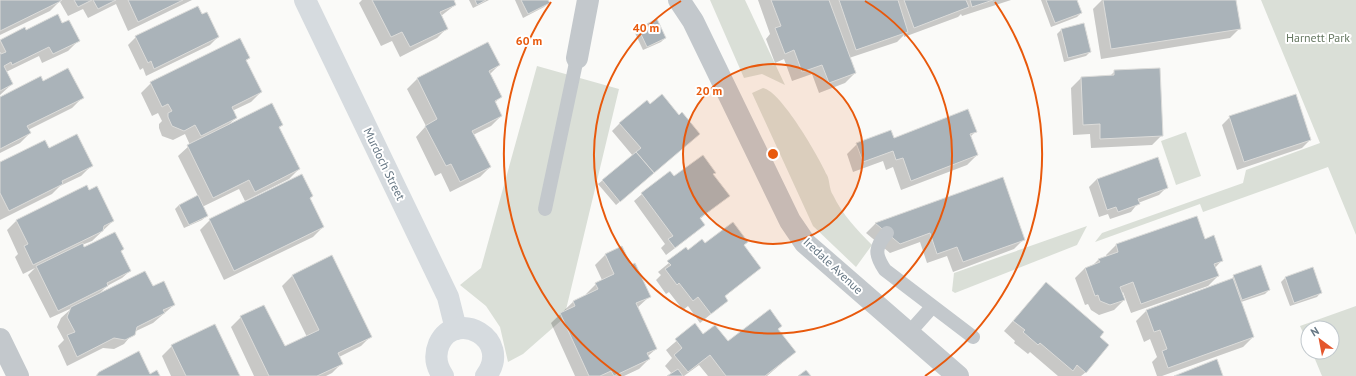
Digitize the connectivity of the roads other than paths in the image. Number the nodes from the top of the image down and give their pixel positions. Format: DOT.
graph roads {
  1 [pos="305,0"];
  2 [pos="588,0"];
  3 [pos="679,0"];
  4 [pos="577,58"];
  5 [pos="545,209"];
  6 [pos="888,233"];
  7 [pos="932,307"];
  8 [pos="456,329"];
  9 [pos="908,334"];
  10 [pos="973,337"];
  11 [pos="0,338"];
  12 [pos="438,374"];
  13 [pos="18,376"];
  14 [pos="486,376"];
  15 [pos="958,376"];
  1 -- 8 [label="main road, Murdoch Street"];
  2 -- 4 [label="street"];
  3 -- 9 [label="street, Iredale Avenue"];
  4 -- 5 [label="lane"];
  6 -- 7 [label="lane"];
  7 -- 9 [label="lane"];
  7 -- 10 [label="lane"];
  8 -- 12 [label="main road"];
  8 -- 14 [label="main road"];
  9 -- 15 [label="street, Iredale Avenue"];
  11 -- 13 [label="street"];
}
